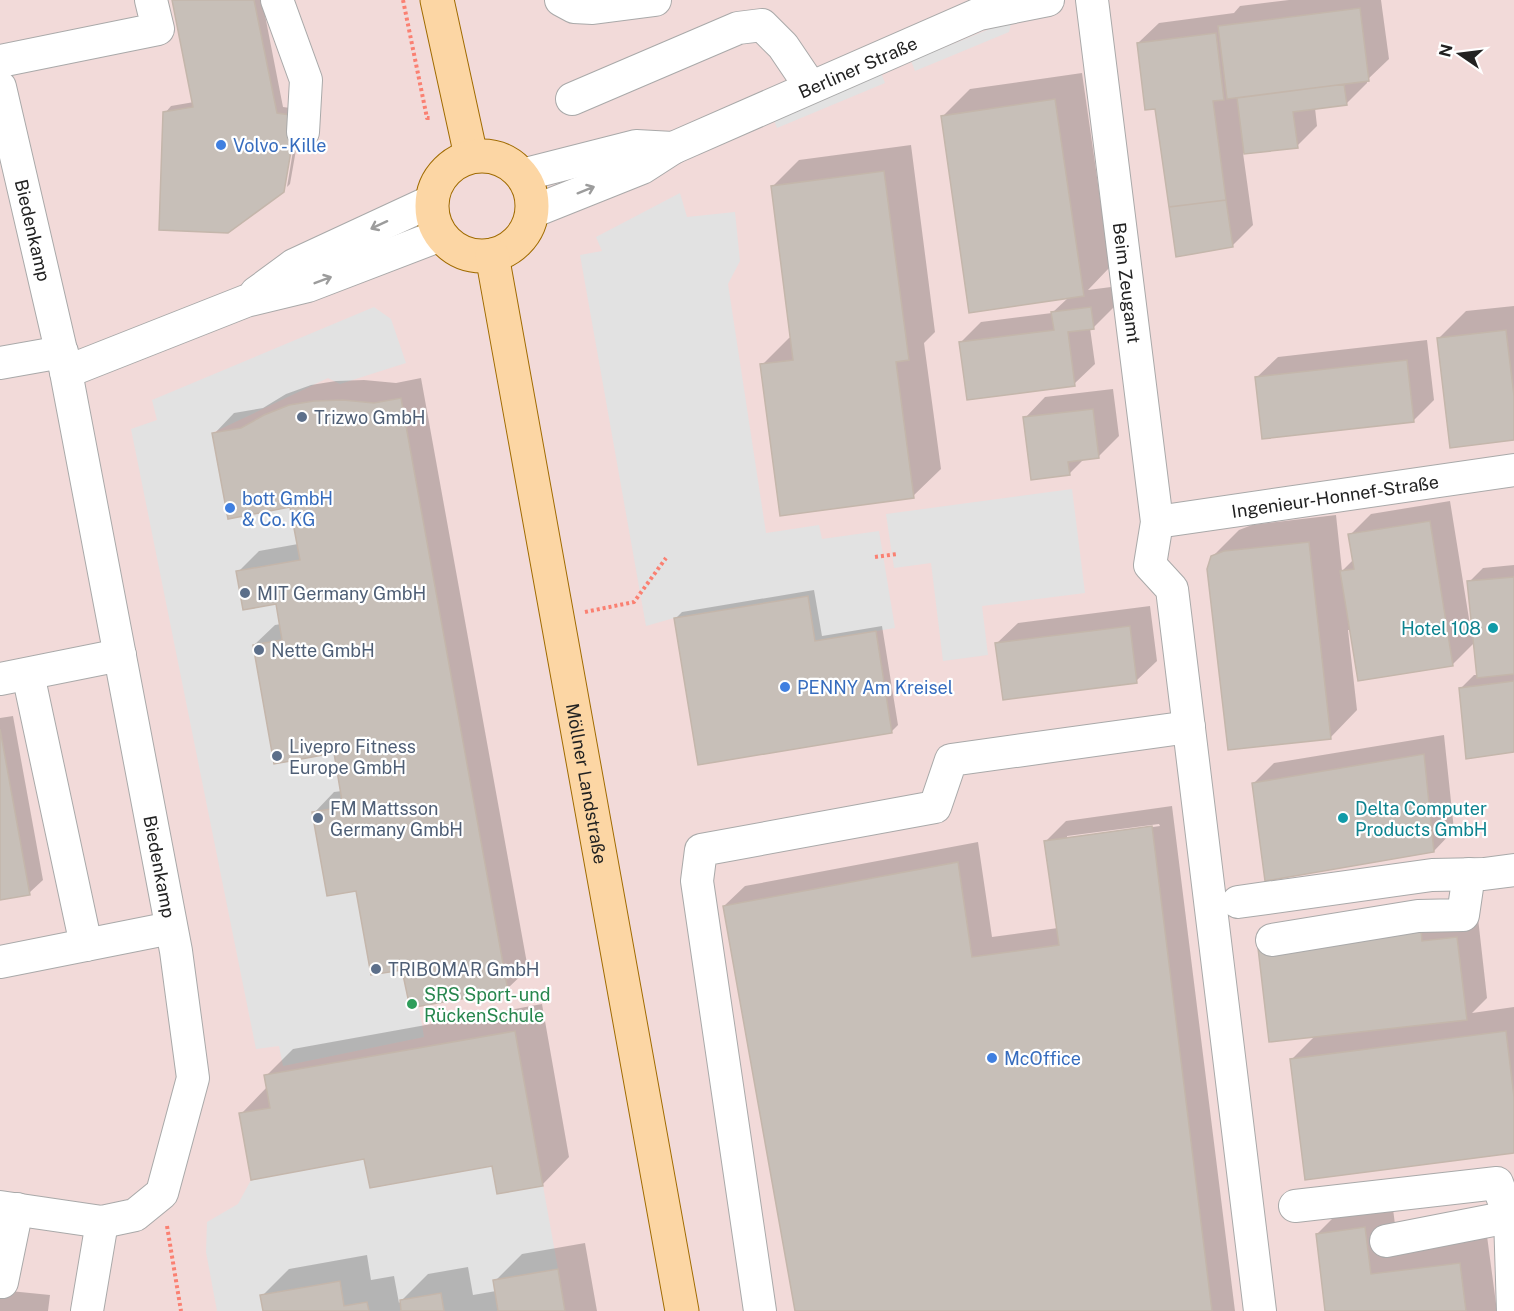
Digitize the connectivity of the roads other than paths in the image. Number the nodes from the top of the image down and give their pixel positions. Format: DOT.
graph roads {
  1 [pos="151,0"];
  2 [pos="277,0"];
  3 [pos="437,0"];
  4 [pos="561,0"];
  5 [pos="655,0"];
  6 [pos="1048,0"];
  7 [pos="1092,0"];
  8 [pos="0,61"];
  9 [pos="810,86"];
  10 [pos="0,87"];
  11 [pos="572,99"];
  12 [pos="303,132"];
  13 [pos="673,148"];
  14 [pos="471,156"];
  15 [pos="522,176"];
  16 [pos="432,201"];
  17 [pos="532,212"];
  18 [pos="441,235"];
  19 [pos="492,255"];
  20 [pos="246,301"];
  21 [pos="64,362"];
  22 [pos="0,363"];
  23 [pos="1514,470"];
  24 [pos="1157,522"];
  25 [pos="120,655"];
  26 [pos="14,676"];
  27 [pos="1189,727"];
  28 [pos="1514,870"];
  29 [pos="1469,874"];
  30 [pos="1238,902"];
  31 [pos="171,928"];
  32 [pos="1272,940"];
  33 [pos="87,945"];
  34 [pos="0,962"];
  35 [pos="1295,1206"];
  36 [pos="8,1208"];
  37 [pos="1512,1217"];
  38 [pos="102,1222"];
  39 [pos="1386,1241"];
  40 [pos="0,1281"];
  41 [pos="87,1311"];
  42 [pos="682,1311"];
  43 [pos="760,1311"];
  44 [pos="1260,1311"];
  45 [pos="1513,1311"];
  1 -- 8 [label="street"];
  2 -- 12 [label="street"];
  3 -- 14 [label="main road"];
  4 -- 5 [label="street"];
  6 -- 9 [label="street, Berliner Straße"];
  7 -- 24 [label="street, Beim Zeugamt"];
  9 -- 11 [label="street"];
  9 -- 13 [label="street, Berliner Straße"];
  10 -- 21 [label="street, Biedenkamp"];
  13 -- 15 [label="street, Berliner Straße"];
  17 -- 13 [label="street, Berliner Straße, one-way"];
  14 -- 15 [label="main road"];
  14 -- 16 [label="main road"];
  15 -- 17 [label="main road"];
  16 -- 18 [label="main road"];
  16 -- 20 [label="street, one-way"];
  17 -- 19 [label="main road"];
  18 -- 19 [label="main road"];
  20 -- 18 [label="street, one-way"];
  19 -- 42 [label="main road, Möllner Landstraße"];
  20 -- 21 [label="street"];
  21 -- 22 [label="street"];
  21 -- 25 [label="street, Biedenkamp"];
  23 -- 24 [label="street, Ingenieur-Honnef-Straße"];
  24 -- 27 [label="street, Beim Zeugamt"];
  25 -- 26 [label="street"];
  25 -- 31 [label="street, Biedenkamp"];
  26 -- 33 [label="street"];
  27 -- 43 [label="street"];
  27 -- 44 [label="street"];
  28 -- 29 [label="street"];
  29 -- 30 [label="street"];
  29 -- 32 [label="street"];
  31 -- 33 [label="street"];
  31 -- 38 [label="street, Biedenkamp"];
  33 -- 34 [label="street"];
  35 -- 37 [label="street"];
  36 -- 38 [label="street"];
  36 -- 40 [label="street"];
  37 -- 39 [label="street"];
  37 -- 45 [label="street"];
  38 -- 41 [label="street"];
}
